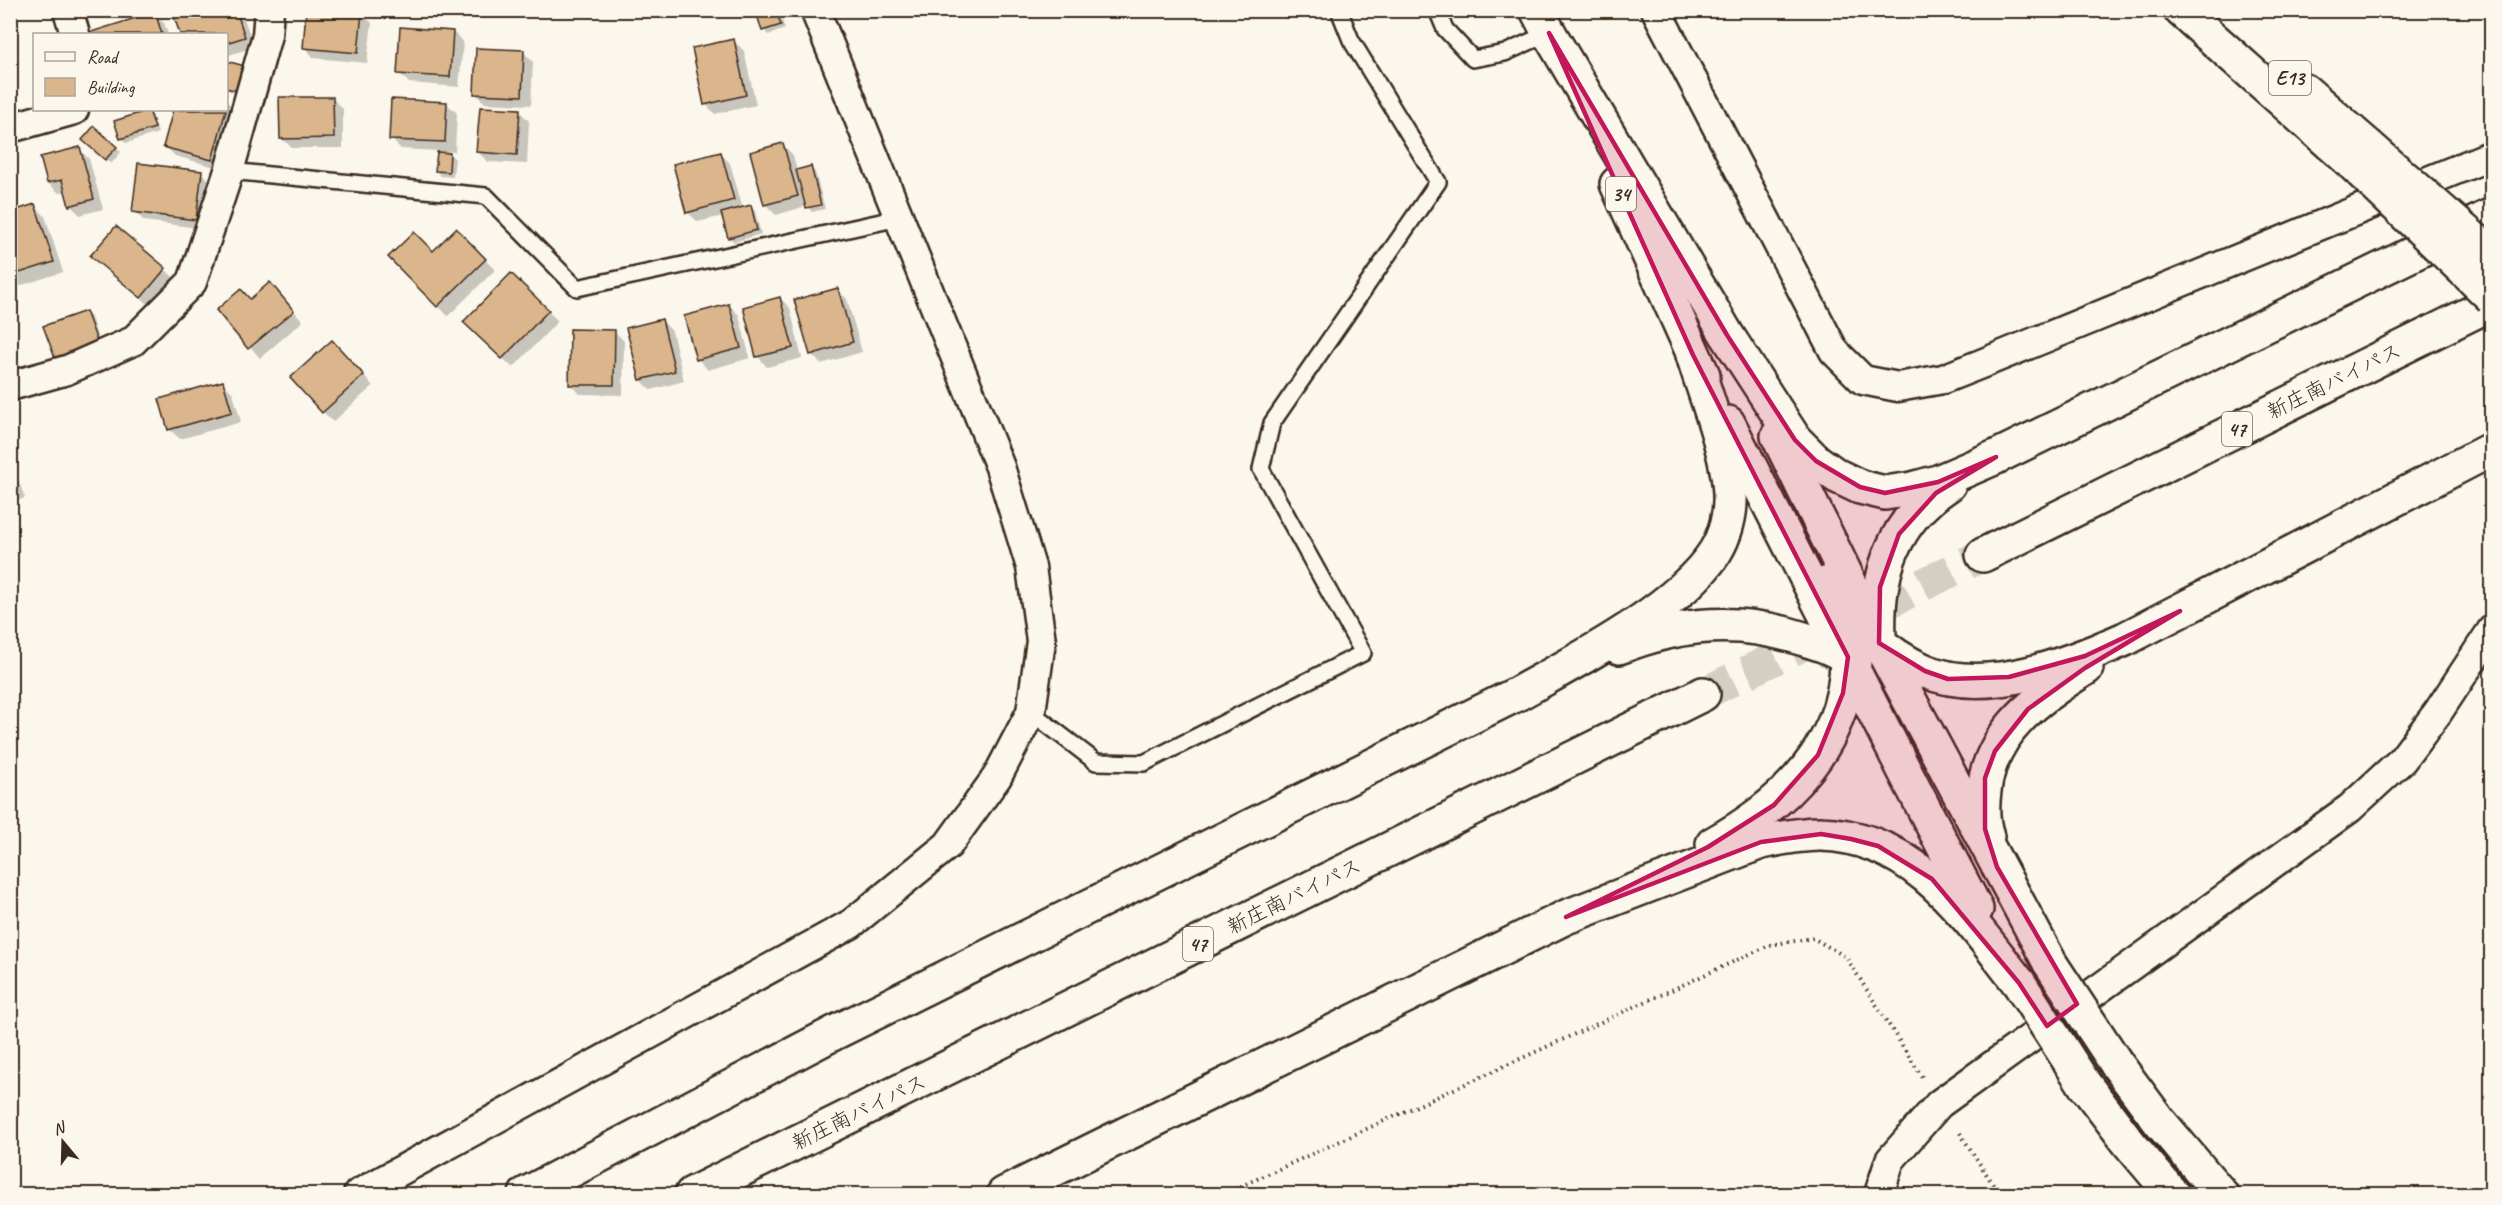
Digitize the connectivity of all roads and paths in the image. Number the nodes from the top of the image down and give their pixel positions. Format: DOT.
graph roads {
  1 [pos="68,10"];
  2 [pos="269,10"];
  3 [pos="814,10"];
  4 [pos="1339,10"];
  5 [pos="1437,10"];
  6 [pos="1656,10"];
  7 [pos="2181,10"];
  8 [pos="2213,10"];
  9 [pos="1543,22"];
  10 [pos="75,33"];
  11 [pos="70,111"];
  12 [pos="10,128"];
  13 [pos="2358,153"];
  14 [pos="2492,155"];
  15 [pos="229,171"];
  16 [pos="2492,215"];
  17 [pos="899,218"];
  18 [pos="2492,255"];
  19 [pos="2492,297"];
  20 [pos="2492,303"];
  21 [pos="1727,335"];
  22 [pos="1693,355"];
  23 [pos="10,386"];
  24 [pos="2492,449"];
  25 [pos="1995,457"];
  26 [pos="1814,507"];
  27 [pos="1779,524"];
  28 [pos="1983,555"];
  29 [pos="1840,603"];
  30 [pos="2180,611"];
  31 [pos="2492,630"];
  32 [pos="1879,643"];
  33 [pos="1848,657"];
  34 [pos="1883,691"];
  35 [pos="1517,694"];
  36 [pos="1703,694"];
  37 [pos="1031,712"];
  38 [pos="1937,753"];
  39 [pos="1905,772"];
  40 [pos="1997,867"];
  41 [pos="1566,917"];
  42 [pos="2019,983"];
  43 [pos="1939,1104"];
  44 [pos="358,1194"];
  45 [pos="526,1194"];
  46 [pos="692,1194"];
  47 [pos="1004,1194"];
  48 [pos="1224,1194"];
  49 [pos="1879,1194"];
  50 [pos="1999,1194"];
  51 [pos="2172,1194"];
  52 [pos="2221,1194"];
  1 -- 10 [label="street"];
  2 -- 15 [label="street"];
  3 -- 17 [label="street"];
  4 -- 37 [label="lane"];
  5 -- 9 [label="lane"];
  6 -- 14 [label="street"];
  7 -- 13 [label="highway"];
  8 -- 13 [label="highway, E13"];
  9 -- 21 [label="highway, 34"];
  9 -- 22 [label="highway, 34"];
  11 -- 12 [label="street"];
  13 -- 18 [label="highway, E13, bridge"];
  13 -- 19 [label="highway, bridge"];
  15 -- 17 [label="lane"];
  15 -- 23 [label="street"];
  16 -- 25 [label="highway"];
  17 -- 37 [label="street"];
  20 -- 28 [label="highway, 新庄南バイパス / 47"];
  21 -- 25 [label="highway"];
  21 -- 26 [label="highway"];
  22 -- 27 [label="highway"];
  22 -- 35 [label="highway"];
  24 -- 30 [label="highway"];
  25 -- 32 [label="highway"];
  26 -- 29 [label="highway"];
  26 -- 32 [label="highway"];
  27 -- 29 [label="highway"];
  27 -- 33 [label="highway"];
  29 -- 32 [label="highway"];
  29 -- 33 [label="highway"];
  30 -- 32 [label="highway"];
  30 -- 40 [label="highway"];
  31 -- 43 [label="street"];
  32 -- 34 [label="highway"];
  32 -- 38 [label="highway"];
  33 -- 34 [label="highway"];
  33 -- 35 [label="highway"];
  33 -- 39 [label="highway"];
  33 -- 41 [label="highway"];
  34 -- 38 [label="highway"];
  34 -- 39 [label="highway"];
  35 -- 45 [label="highway"];
  36 -- 46 [label="highway, 新庄南バイパス / 47"];
  37 -- 44 [label="street"];
  38 -- 40 [label="highway"];
  39 -- 42 [label="highway"];
  40 -- 52 [label="highway, bridge"];
  41 -- 42 [label="highway"];
  41 -- 47 [label="highway"];
  42 -- 51 [label="highway, bridge"];
  43 -- 48 [label="path"];
  43 -- 49 [label="street"];
  43 -- 50 [label="path"];
}
